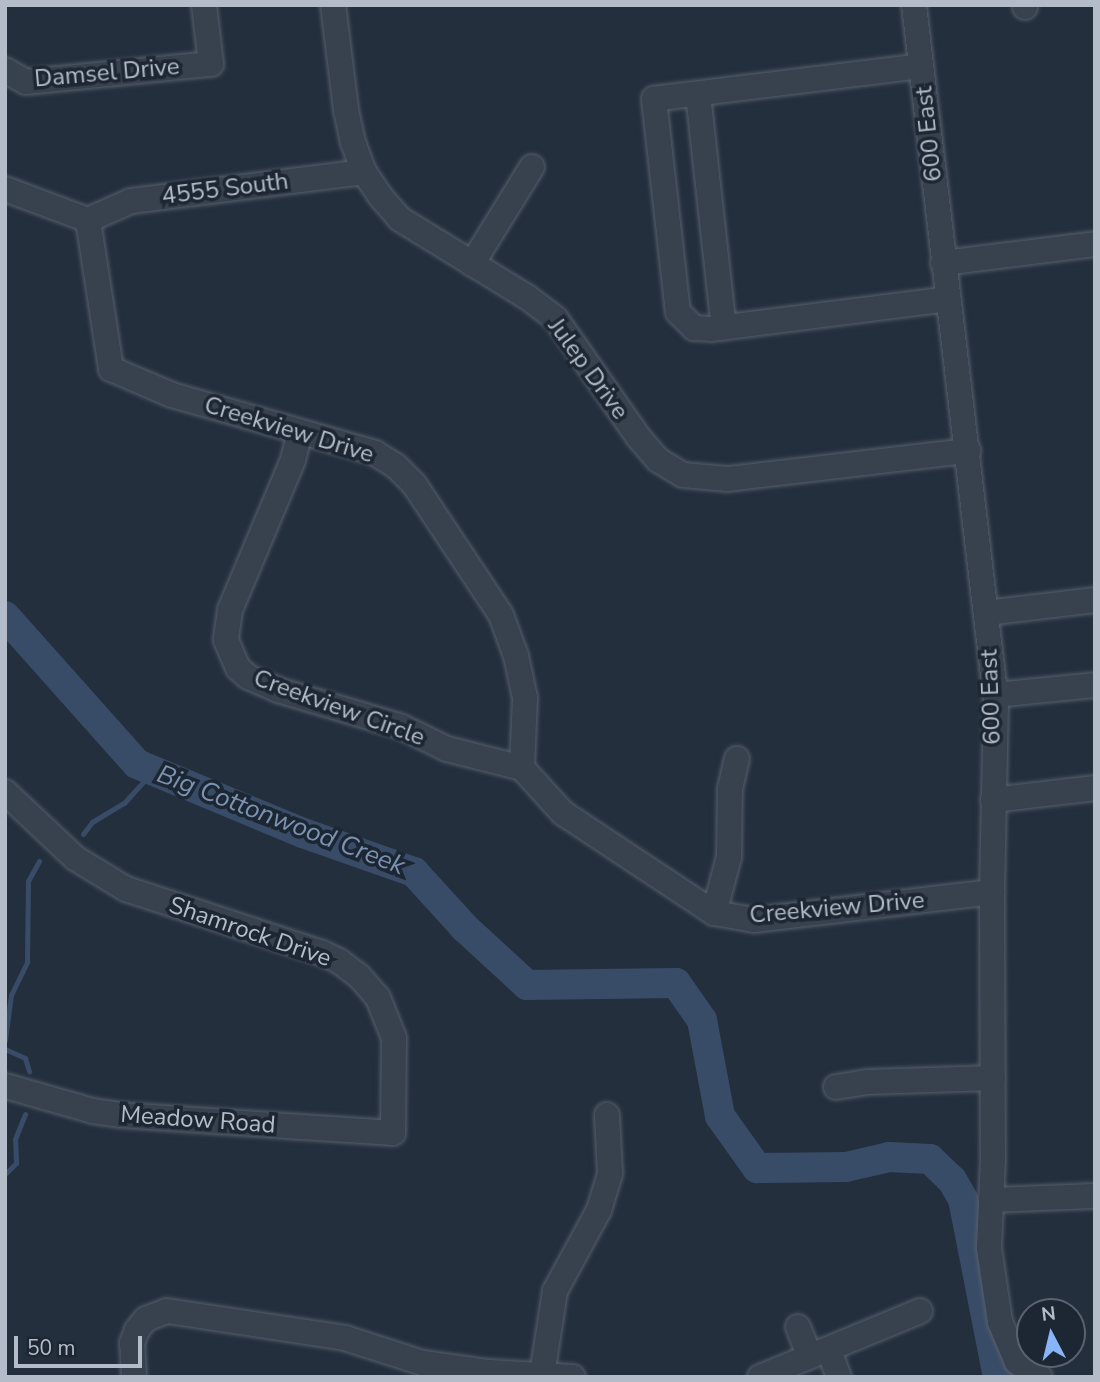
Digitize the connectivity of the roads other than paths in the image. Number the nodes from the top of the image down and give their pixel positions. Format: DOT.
graph roads {
  1 [pos="204,5"];
  2 [pos="333,5"];
  3 [pos="915,5"];
  4 [pos="921,66"];
  5 [pos="5,70"];
  6 [pos="698,94"];
  7 [pos="531,167"];
  8 [pos="364,172"];
  9 [pos="5,189"];
  10 [pos="88,220"];
  11 [pos="1095,244"];
  12 [pos="943,262"];
  13 [pos="472,264"];
  14 [pos="948,299"];
  15 [pos="724,328"];
  16 [pos="300,433"];
  17 [pos="968,451"];
  18 [pos="1095,600"];
  19 [pos="986,613"];
  20 [pos="1095,685"];
  21 [pos="995,695"];
  22 [pos="737,759"];
  23 [pos="522,768"];
  24 [pos="1095,788"];
  25 [pos="5,792"];
  26 [pos="993,800"];
  27 [pos="992,892"];
  28 [pos="714,913"];
  29 [pos="993,1078"];
  30 [pos="5,1086"];
  31 [pos="836,1087"];
  32 [pos="607,1115"];
  33 [pos="393,1133"];
  34 [pos="1095,1196"];
  35 [pos="991,1200"];
  36 [pos="920,1311"];
  37 [pos="798,1327"];
  38 [pos="819,1353"];
  39 [pos="542,1375"];
  40 [pos="134,1377"];
  41 [pos="573,1377"];
  42 [pos="760,1377"];
  43 [pos="839,1377"];
  44 [pos="1040,1377"];
  1 -- 5 [label="street, Damsel Drive"];
  2 -- 8 [label="street, Julep Drive"];
  3 -- 4 [label="street, 600 East"];
  4 -- 6 [label="street"];
  4 -- 12 [label="street, 600 East"];
  6 -- 15 [label="street"];
  6 -- 15 [label="street"];
  7 -- 13 [label="street"];
  8 -- 10 [label="street, 4555 South"];
  8 -- 13 [label="street, Julep Drive"];
  9 -- 10 [label="street"];
  10 -- 16 [label="street, Creekview Drive"];
  11 -- 12 [label="street"];
  12 -- 14 [label="street, 600 East"];
  13 -- 17 [label="street, Julep Drive"];
  14 -- 15 [label="street"];
  14 -- 17 [label="street, 600 East"];
  16 -- 23 [label="street, Creekview Drive"];
  16 -- 23 [label="street, Creekview Circle"];
  17 -- 19 [label="street, 600 East"];
  18 -- 19 [label="street"];
  19 -- 21 [label="street, 600 East"];
  20 -- 21 [label="street"];
  21 -- 26 [label="street, 600 East"];
  22 -- 28 [label="street"];
  23 -- 28 [label="street, Creekview Drive"];
  24 -- 26 [label="street"];
  25 -- 33 [label="street, Shamrock Drive"];
  26 -- 27 [label="street, 600 East"];
  27 -- 28 [label="street, Creekview Drive"];
  27 -- 29 [label="street, 600 East"];
  29 -- 31 [label="street"];
  29 -- 35 [label="street, 600 East"];
  30 -- 33 [label="street, Meadow Road"];
  32 -- 39 [label="street"];
  34 -- 35 [label="street"];
  35 -- 44 [label="street, 600 East"];
  36 -- 38 [label="street"];
  37 -- 38 [label="street"];
  38 -- 42 [label="street"];
  38 -- 43 [label="street"];
  39 -- 40 [label="street"];
  39 -- 41 [label="street"];
}
